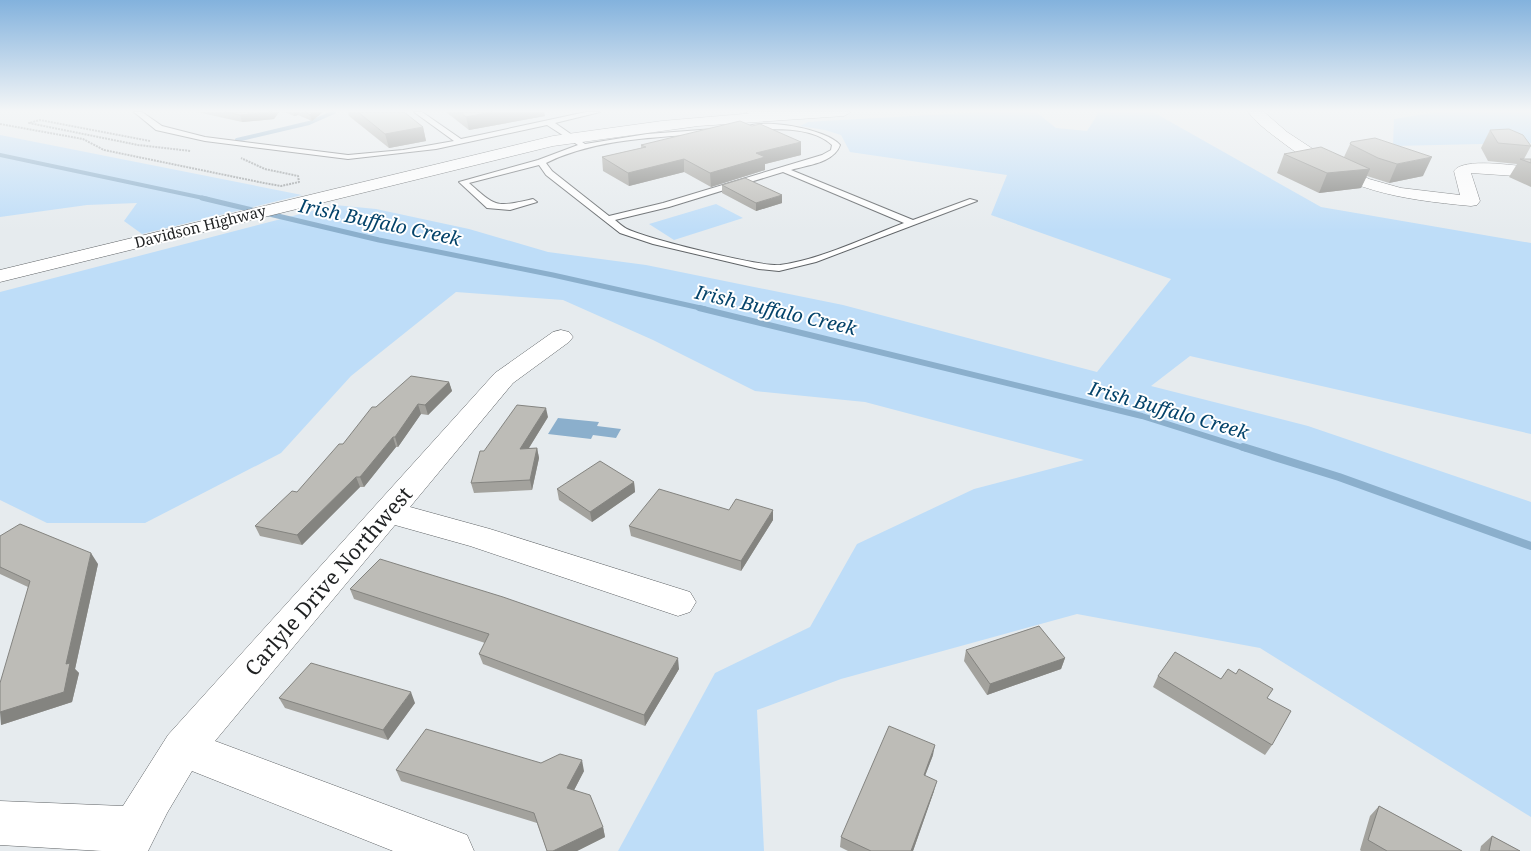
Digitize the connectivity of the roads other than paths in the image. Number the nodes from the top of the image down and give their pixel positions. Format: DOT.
graph roads {
  1 [pos="305,152"];
  2 [pos="405,152"];
  3 [pos="507,152"];
  4 [pos="561,152"];
  5 [pos="833,152"];
  6 [pos="1307,152"];
  7 [pos="541,162"];
  8 [pos="786,170"];
  9 [pos="1531,172"];
  10 [pos="973,201"];
  11 [pos="533,202"];
  12 [pos="608,219"];
  13 [pos="912,223"];
  14 [pos="0,276"];
  15 [pos="561,337"];
  16 [pos="388,512"];
  17 [pos="678,602"];
  18 [pos="183,748"];
  19 [pos="0,823"];
  20 [pos="130,840"];
  21 [pos="451,851"];
  1 -- 2 [label="lane"];
  3 -- 14 [label="street, Davidson Highway"];
  4 -- 7 [label="lane"];
  5 -- 8 [label="lane"];
  6 -- 9 [label="street"];
  7 -- 11 [label="lane"];
  7 -- 12 [label="lane"];
  8 -- 12 [label="lane"];
  8 -- 13 [label="lane"];
  10 -- 13 [label="lane"];
  12 -- 13 [label="lane"];
  15 -- 16 [label="street, Carlyle Drive Northwest"];
  16 -- 17 [label="street"];
  16 -- 18 [label="street, Carlyle Drive Northwest"];
  18 -- 20 [label="street, Carlyle Drive Northwest"];
  18 -- 21 [label="street"];
  19 -- 20 [label="street"];
}
